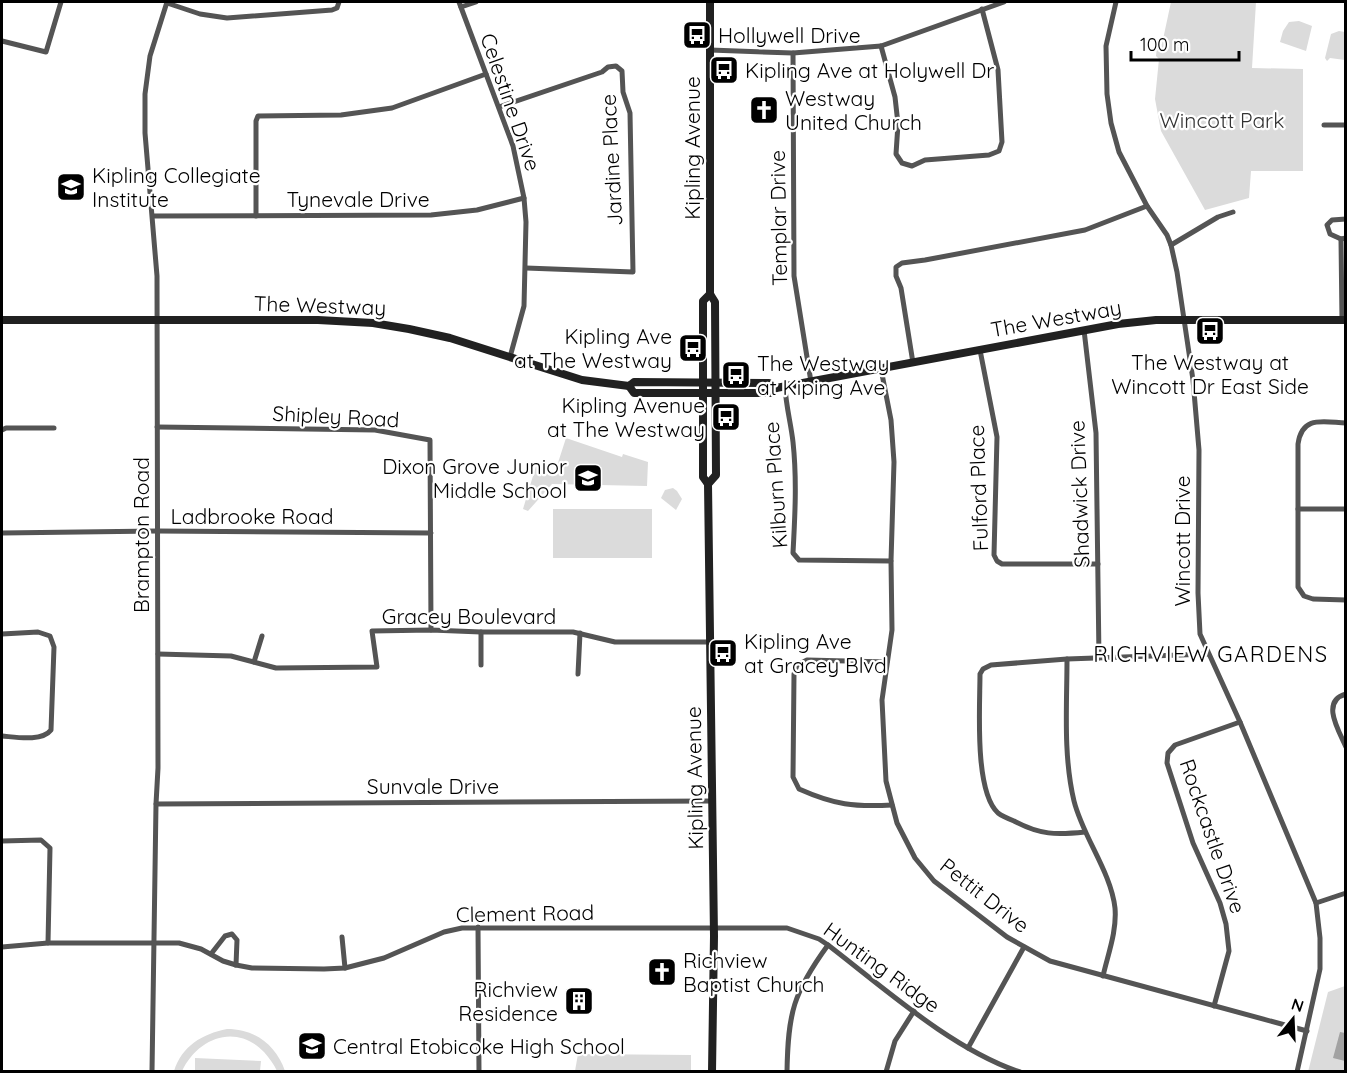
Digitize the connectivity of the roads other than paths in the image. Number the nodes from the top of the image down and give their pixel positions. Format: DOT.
graph roads {
  1 [pos="61,2"];
  2 [pos="167,2"];
  3 [pos="339,2"];
  4 [pos="476,2"];
  5 [pos="710,2"];
  6 [pos="1004,2"];
  7 [pos="1114,2"];
  8 [pos="460,4"];
  9 [pos="982,9"];
  10 [pos="2,41"];
  11 [pos="881,46"];
  12 [pos="710,50"];
  13 [pos="793,53"];
  14 [pos="486,74"];
  15 [pos="499,108"];
  16 [pos="1324,125"];
  17 [pos="1346,126"];
  18 [pos="524,198"];
  19 [pos="1147,206"];
  20 [pos="1233,212"];
  21 [pos="154,216"];
  22 [pos="256,216"];
  23 [pos="1346,219"];
  24 [pos="1343,239"];
  25 [pos="1171,244"];
  26 [pos="526,268"];
  27 [pos="710,294"];
  28 [pos="1184,319"];
  29 [pos="2,320"];
  30 [pos="157,320"];
  31 [pos="1344,320"];
  32 [pos="1084,330"];
  33 [pos="980,350"];
  34 [pos="510,357"];
  35 [pos="913,363"];
  36 [pos="881,369"];
  37 [pos="703,382"];
  38 [pos="716,382"];
  39 [pos="811,382"];
  40 [pos="629,386"];
  41 [pos="785,387"];
  42 [pos="776,388"];
  43 [pos="703,394"];
  44 [pos="716,394"];
  45 [pos="1346,423"];
  46 [pos="158,427"];
  47 [pos="54,428"];
  48 [pos="2,430"];
  49 [pos="708,484"];
  50 [pos="1298,508"];
  51 [pos="1346,509"];
  52 [pos="157,531"];
  53 [pos="2,533"];
  54 [pos="431,533"];
  55 [pos="891,561"];
  56 [pos="1098,564"];
  57 [pos="1346,600"];
  58 [pos="431,630"];
  59 [pos="481,632"];
  60 [pos="580,633"];
  61 [pos="2,634"];
  62 [pos="262,636"];
  63 [pos="710,642"];
  64 [pos="158,654"];
  65 [pos="1208,654"];
  66 [pos="1099,658"];
  67 [pos="1067,659"];
  68 [pos="255,662"];
  69 [pos="887,662"];
  70 [pos="481,665"];
  71 [pos="578,674"];
  72 [pos="1346,694"];
  73 [pos="1240,722"];
  74 [pos="2,736"];
  75 [pos="1346,747"];
  76 [pos="711,801"];
  77 [pos="156,804"];
  78 [pos="892,805"];
  79 [pos="1085,832"];
  80 [pos="2,841"];
  81 [pos="1346,894"];
  82 [pos="1316,903"];
  83 [pos="478,927"];
  84 [pos="714,927"];
  85 [pos="342,937"];
  86 [pos="154,942"];
  87 [pos="48,943"];
  88 [pos="828,945"];
  89 [pos="2,947"];
  90 [pos="1024,947"];
  91 [pos="211,954"];
  92 [pos="236,965"];
  93 [pos="345,968"];
  94 [pos="1102,976"];
  95 [pos="1214,1006"];
  96 [pos="914,1011"];
  97 [pos="1307,1031"];
  98 [pos="968,1048"];
  99 [pos="1000,1068"];
  100 [pos="152,1071"];
  101 [pos="479,1071"];
  102 [pos="712,1071"];
  103 [pos="787,1071"];
  104 [pos="886,1071"];
  105 [pos="1020,1071"];
  106 [pos="1297,1071"];
  1 -- 10 [label="street"];
  2 -- 3 [label="street"];
  2 -- 21 [label="street, Brampton Road"];
  4 -- 8 [label="street"];
  5 -- 12 [label="main road, Kipling Avenue"];
  6 -- 9 [label="street"];
  7 -- 19 [label="street, Wincott Drive"];
  8 -- 14 [label="street, Celestine Drive"];
  9 -- 11 [label="street"];
  9 -- 11 [label="street"];
  11 -- 13 [label="street"];
  12 -- 13 [label="street"];
  12 -- 27 [label="main road, Kipling Avenue"];
  13 -- 39 [label="street, Templar Drive"];
  14 -- 15 [label="street, Celestine Drive"];
  14 -- 22 [label="street"];
  15 -- 18 [label="street, Celestine Drive"];
  15 -- 26 [label="street, Jardine Place"];
  16 -- 17 [label="street"];
  18 -- 22 [label="street, Tynevale Drive"];
  18 -- 26 [label="street, Celestine Drive"];
  19 -- 25 [label="street, Wincott Drive"];
  19 -- 35 [label="street"];
  20 -- 25 [label="street"];
  21 -- 22 [label="street, Tynevale Drive"];
  21 -- 30 [label="street, Brampton Road"];
  23 -- 24 [label="street"];
  24 -- 31 [label="street"];
  25 -- 28 [label="street, Wincott Drive"];
  26 -- 34 [label="street, Celestine Drive"];
  27 -- 37 [label="main road, Kipling Avenue"];
  27 -- 38 [label="main road, Kipling Avenue"];
  28 -- 31 [label="main road, The Westway"];
  28 -- 32 [label="main road, The Westway"];
  28 -- 65 [label="street, Wincott Drive"];
  29 -- 30 [label="main road, The Westway"];
  30 -- 34 [label="main road, The Westway"];
  30 -- 46 [label="street, Brampton Road"];
  32 -- 33 [label="main road, The Westway"];
  32 -- 56 [label="street, Shadwick Drive"];
  33 -- 35 [label="main road, The Westway"];
  33 -- 56 [label="street, Fulford Place"];
  34 -- 40 [label="main road, The Westway"];
  35 -- 36 [label="main road, The Westway"];
  36 -- 39 [label="main road, The Westway"];
  36 -- 55 [label="street, Pettit Drive"];
  37 -- 38 [label="main road, The Westway"];
  37 -- 40 [label="main road, The Westway"];
  37 -- 43 [label="main road, Kipling Avenue"];
  38 -- 42 [label="main road, The Westway"];
  38 -- 44 [label="main road, Kipling Avenue"];
  39 -- 41 [label="main road, The Westway"];
  40 -- 43 [label="main road, The Westway"];
  41 -- 42 [label="main road, The Westway"];
  41 -- 55 [label="street, Kilburn Place"];
  42 -- 44 [label="main road, The Westway"];
  43 -- 44 [label="main road, The Westway"];
  43 -- 49 [label="main road, Kipling Avenue"];
  44 -- 49 [label="main road, Kipling Avenue"];
  45 -- 50 [label="street"];
  46 -- 52 [label="street, Brampton Road"];
  46 -- 54 [label="street, Shipley Road"];
  47 -- 48 [label="street"];
  49 -- 63 [label="main road, Kipling Avenue"];
  50 -- 51 [label="street"];
  50 -- 57 [label="street"];
  52 -- 53 [label="street, Ladbrooke Road"];
  52 -- 54 [label="street, Ladbrooke Road"];
  52 -- 64 [label="street, Brampton Road"];
  54 -- 58 [label="street, Shipley Road"];
  55 -- 69 [label="street, Pettit Drive"];
  56 -- 66 [label="street, Shadwick Drive"];
  58 -- 59 [label="street, Gracey Boulevard"];
  58 -- 68 [label="street, Gracey Boulevard"];
  59 -- 60 [label="street, Gracey Boulevard"];
  59 -- 70 [label="street"];
  60 -- 63 [label="street, Gracey Boulevard"];
  60 -- 71 [label="street"];
  61 -- 74 [label="street"];
  62 -- 68 [label="street"];
  63 -- 76 [label="main road, Kipling Avenue"];
  64 -- 68 [label="street, Gracey Boulevard"];
  64 -- 77 [label="street, Brampton Road"];
  65 -- 66 [label="street"];
  65 -- 73 [label="street, Wincott Drive"];
  66 -- 67 [label="street"];
  67 -- 79 [label="street"];
  67 -- 79 [label="street"];
  69 -- 78 [label="street, Pettit Drive"];
  69 -- 78 [label="street"];
  72 -- 75 [label="street"];
  73 -- 82 [label="street, Wincott Drive"];
  73 -- 95 [label="street, Rockcastle Drive"];
  76 -- 77 [label="street, Sunvale Drive"];
  76 -- 84 [label="main road, Kipling Avenue"];
  77 -- 86 [label="street, Brampton Road"];
  78 -- 90 [label="street, Pettit Drive"];
  79 -- 94 [label="street"];
  80 -- 87 [label="street"];
  81 -- 82 [label="street"];
  82 -- 97 [label="street, Wincott Drive"];
  83 -- 84 [label="street, Clement Road"];
  83 -- 93 [label="street, Clement Road"];
  83 -- 101 [label="street"];
  84 -- 88 [label="street, Hunting Ridge"];
  84 -- 102 [label="main road, Kipling Avenue"];
  85 -- 93 [label="street"];
  86 -- 87 [label="street, Clement Road"];
  86 -- 91 [label="street, Clement Road"];
  86 -- 100 [label="street, Brampton Road"];
  87 -- 89 [label="street, Clement Road"];
  88 -- 96 [label="street, Hunting Ridge"];
  88 -- 103 [label="street"];
  90 -- 94 [label="street, Pettit Drive"];
  90 -- 98 [label="street"];
  91 -- 92 [label="street, Clement Road"];
  91 -- 92 [label="street"];
  92 -- 93 [label="street, Clement Road"];
  94 -- 95 [label="street, Pettit Drive"];
  95 -- 97 [label="street, Pettit Drive"];
  96 -- 98 [label="street, Hunting Ridge"];
  96 -- 104 [label="street"];
  97 -- 106 [label="street, Wincott Drive"];
  98 -- 99 [label="street, Hunting Ridge"];
  99 -- 105 [label="street, Hunting Ridge"];
}
